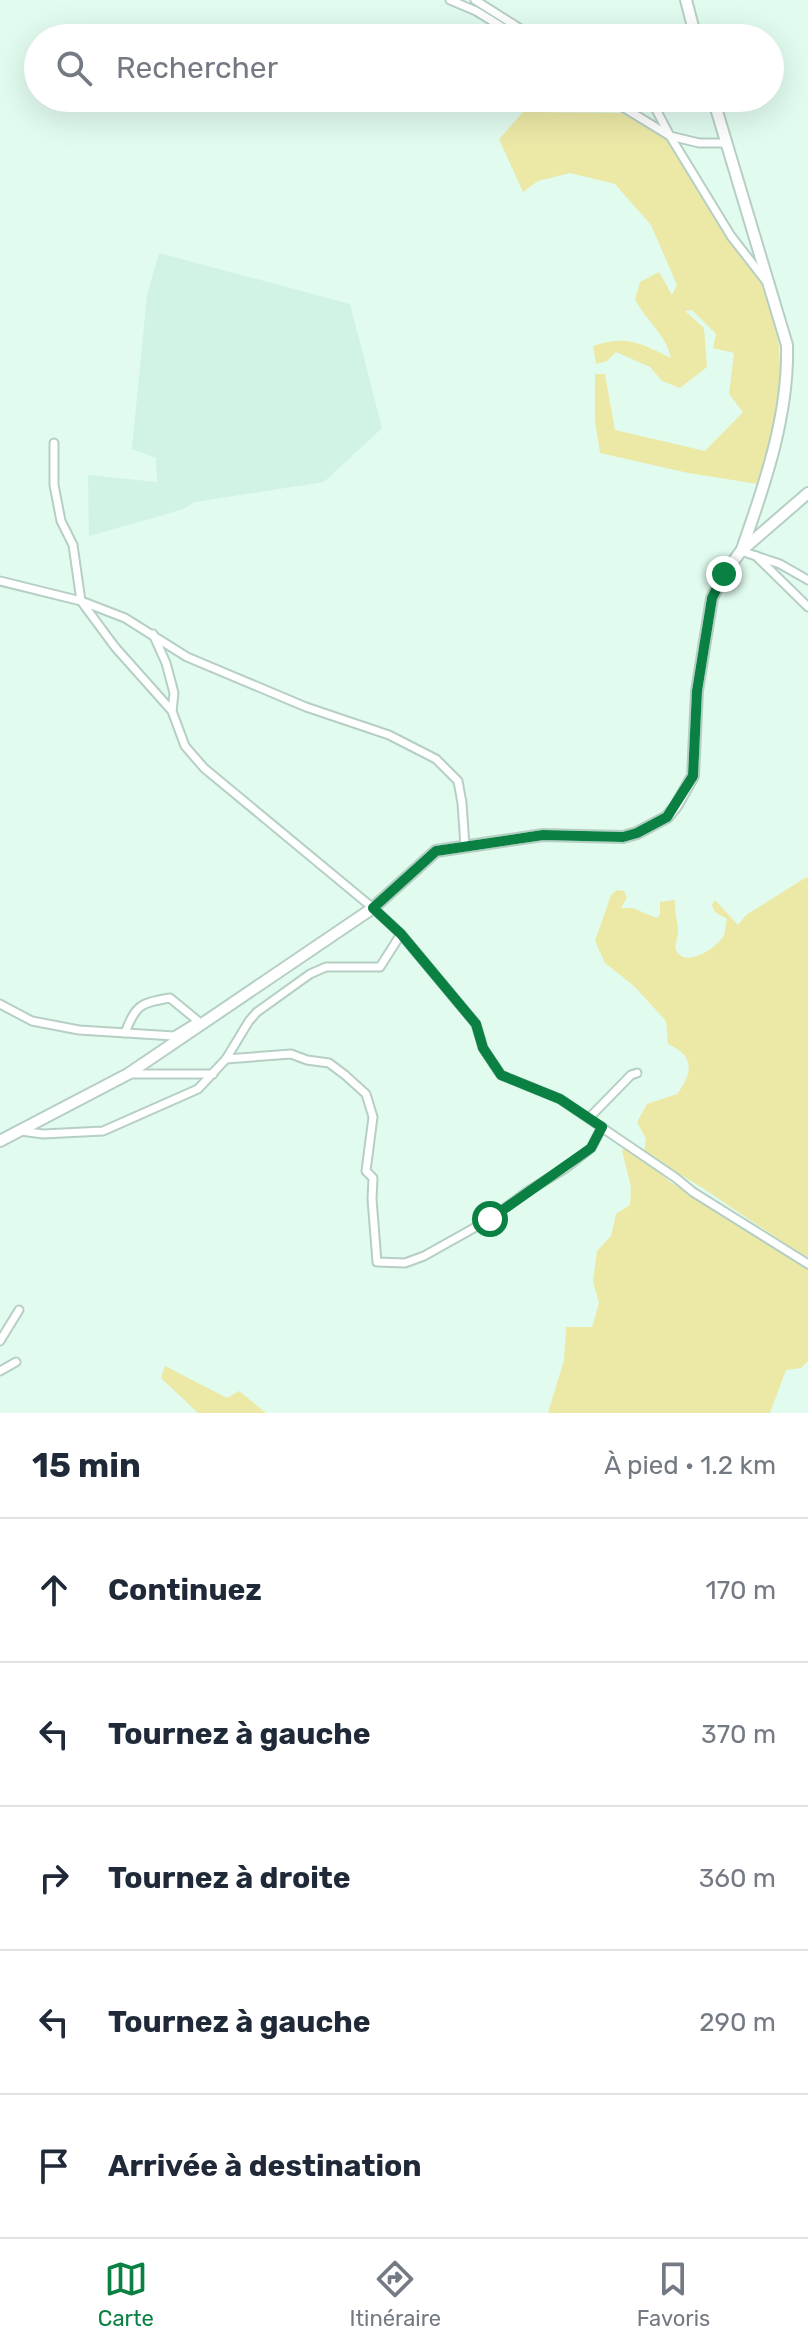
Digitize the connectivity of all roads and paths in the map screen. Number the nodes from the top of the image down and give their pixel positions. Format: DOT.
graph roads {
  1 [pos="450,0"];
  2 [pos="475,0"];
  3 [pos="686,0"];
  4 [pos="497,24"];
  5 [pos="511,24"];
  6 [pos="692,24"];
  7 [pos="631,112"];
  8 [pos="657,112"];
  9 [pos="717,112"];
  10 [pos="670,136"];
  11 [pos="725,143"];
  12 [pos="770,286"];
  13 [pos="54,443"];
  14 [pos="808,493"];
  15 [pos="741,551"];
  16 [pos="756,556"];
  17 [pos="808,580"];
  18 [pos="0,581"];
  19 [pos="81,601"];
  20 [pos="808,607"];
  21 [pos="153,634"];
  22 [pos="172,711"];
  23 [pos="465,846"];
  24 [pos="373,908"];
  25 [pos="401,934"];
  26 [pos="0,1004"];
  27 [pos="200,1023"];
  28 [pos="125,1033"];
  29 [pos="226,1059"];
  30 [pos="637,1073"];
  31 [pos="128,1074"];
  32 [pos="213,1074"];
  33 [pos="589,1118"];
  34 [pos="602,1127"];
  35 [pos="19,1131"];
  36 [pos="0,1141"];
  37 [pos="808,1264"];
  38 [pos="19,1310"];
  39 [pos="0,1341"];
  40 [pos="16,1362"];
  41 [pos="0,1371"];
  1 -- 4 [label="street"];
  2 -- 5 [label="street"];
  3 -- 6 [label="street"];
  7 -- 10 [label="street"];
  8 -- 10 [label="street"];
  9 -- 11 [label="street"];
  10 -- 11 [label="street"];
  10 -- 12 [label="street"];
  11 -- 12 [label="street"];
  12 -- 15 [label="street"];
  13 -- 19 [label="street"];
  14 -- 15 [label="street"];
  15 -- 16 [label="street"];
  15 -- 23 [label="street"];
  16 -- 17 [label="street"];
  16 -- 20 [label="street"];
  18 -- 19 [label="street"];
  19 -- 21 [label="street"];
  19 -- 22 [label="street"];
  21 -- 22 [label="street"];
  21 -- 23 [label="street"];
  22 -- 24 [label="street"];
  23 -- 24 [label="street"];
  24 -- 25 [label="street"];
  24 -- 27 [label="street"];
  25 -- 29 [label="street"];
  25 -- 33 [label="street"];
  26 -- 28 [label="street"];
  27 -- 28 [label="street"];
  27 -- 28 [label="street"];
  27 -- 31 [label="street"];
  29 -- 32 [label="street"];
  29 -- 34 [label="street"];
  30 -- 33 [label="street"];
  31 -- 32 [label="street"];
  31 -- 35 [label="street"];
  32 -- 35 [label="street"];
  33 -- 34 [label="street"];
  34 -- 37 [label="street"];
  35 -- 36 [label="street"];
  38 -- 39 [label="street"];
  40 -- 41 [label="street"];
}
